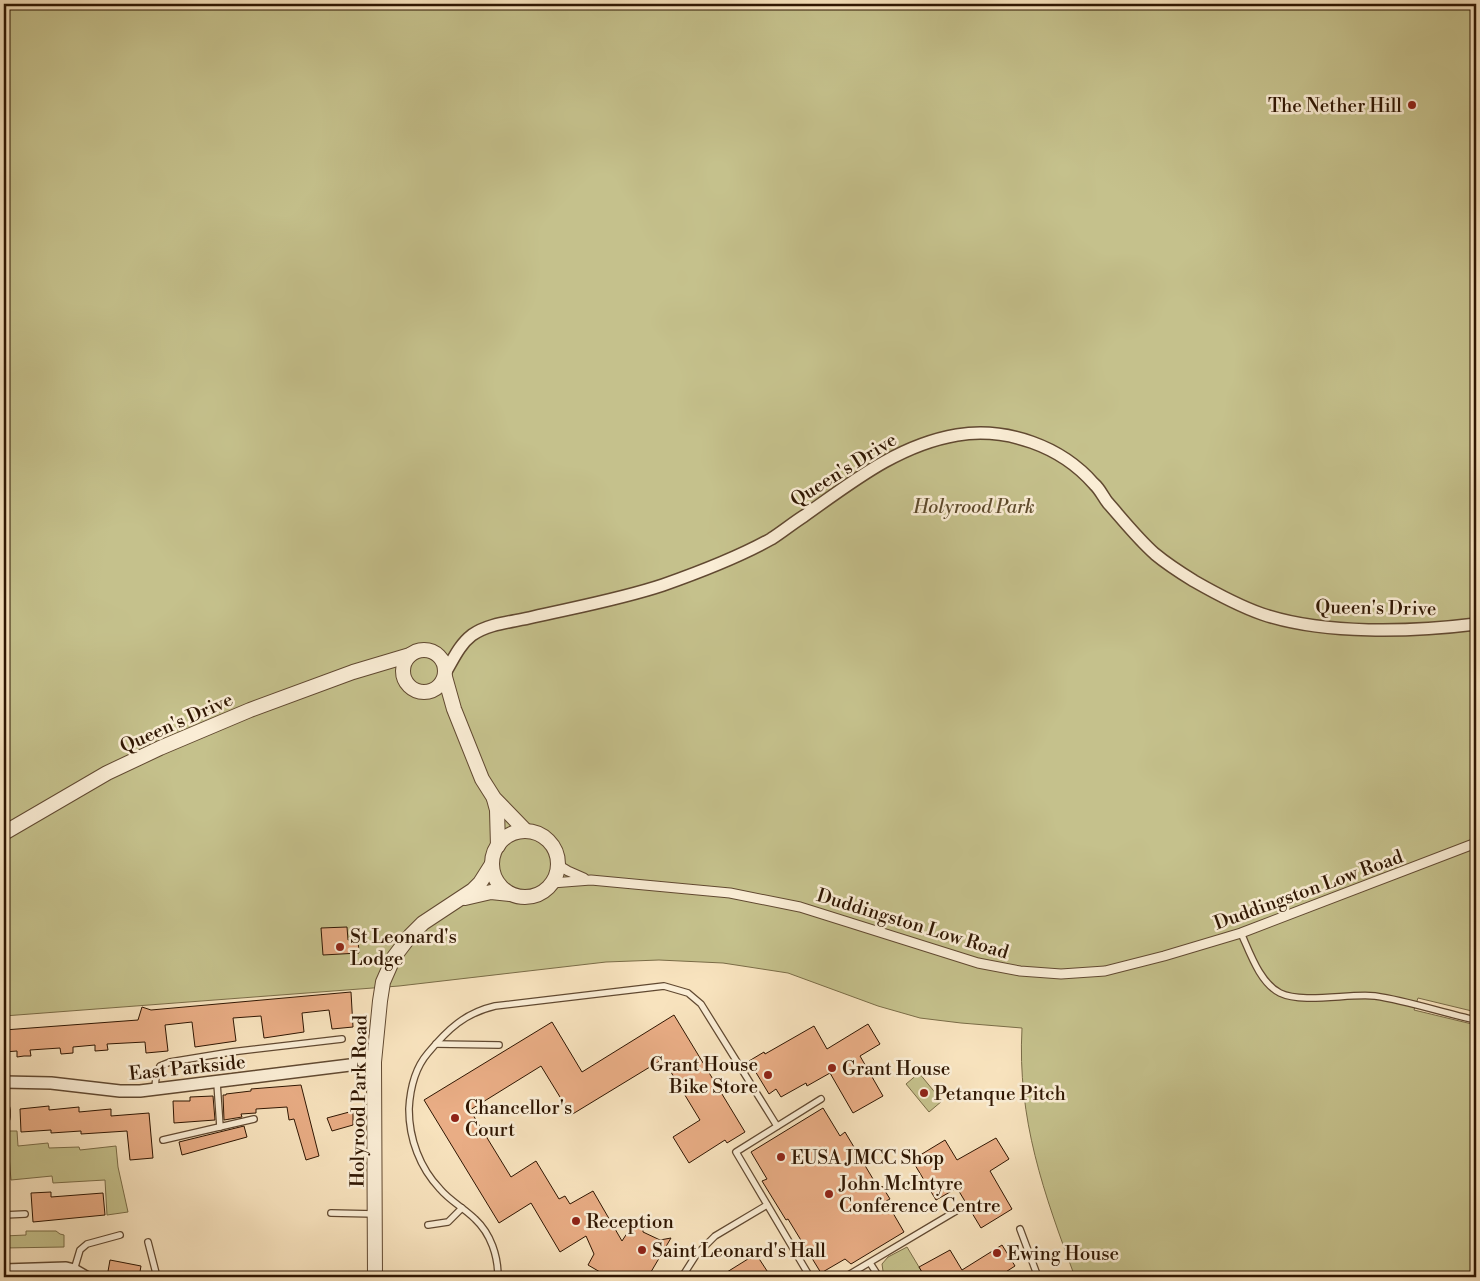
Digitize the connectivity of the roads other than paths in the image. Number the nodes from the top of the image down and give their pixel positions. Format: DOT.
graph roads {
  1 [pos="1476,624"];
  2 [pos="410,655"];
  3 [pos="374,666"];
  4 [pos="445,675"];
  5 [pos="404,678"];
  6 [pos="430,691"];
  7 [pos="454,709"];
  8 [pos="494,798"];
  9 [pos="526,831"];
  10 [pos="4,833"];
  11 [pos="1476,843"];
  12 [pos="498,846"];
  13 [pos="492,864"];
  14 [pos="558,865"];
  15 [pos="591,880"];
  16 [pos="552,883"];
  17 [pos="512,895"];
  18 [pos="460,900"];
  19 [pos="1241,933"];
  20 [pos="1476,1020"];
  21 [pos="342,1039"];
  22 [pos="436,1044"];
  23 [pos="500,1045"];
  24 [pos="374,1062"];
  25 [pos="4,1082"];
  26 [pos="217,1083"];
  27 [pos="155,1089"];
  28 [pos="821,1100"];
  29 [pos="4,1110"];
  30 [pos="4,1117"];
  31 [pos="254,1119"];
  32 [pos="777,1126"];
  33 [pos="220,1127"];
  34 [pos="162,1140"];
  35 [pos="767,1205"];
  36 [pos="462,1208"];
  37 [pos="956,1211"];
  38 [pos="331,1213"];
  39 [pos="25,1214"];
  40 [pos="375,1214"];
  41 [pos="4,1216"];
  42 [pos="428,1226"];
  43 [pos="1020,1229"];
  44 [pos="120,1235"];
  45 [pos="148,1242"];
  46 [pos="870,1262"];
  47 [pos="4,1270"];
  48 [pos="74,1270"];
  49 [pos="86,1277"];
  50 [pos="156,1277"];
  51 [pos="375,1277"];
  52 [pos="498,1277"];
  53 [pos="682,1277"];
  54 [pos="810,1277"];
  55 [pos="845,1277"];
  56 [pos="879,1277"];
  57 [pos="1038,1277"];
  1 -- 4 [label="street, Queen's Drive"];
  2 -- 3 [label="street, Queen's Drive"];
  2 -- 4 [label="street, Queen's Drive"];
  2 -- 5 [label="street"];
  3 -- 5 [label="street"];
  3 -- 10 [label="street, Queen's Drive"];
  4 -- 6 [label="street, Queen's Drive"];
  4 -- 7 [label="street, Queen's Drive"];
  5 -- 6 [label="street"];
  6 -- 7 [label="street"];
  7 -- 8 [label="street, Queen's Drive"];
  8 -- 9 [label="street, Queen's Drive"];
  8 -- 12 [label="street, Queen's Drive"];
  9 -- 12 [label="street"];
  9 -- 14 [label="street, Queen's Drive"];
  11 -- 19 [label="street, Duddingston Low Road"];
  12 -- 13 [label="street, Queen's Drive"];
  13 -- 17 [label="street"];
  13 -- 18 [label="street, Queen's Drive"];
  14 -- 15 [label="street"];
  14 -- 16 [label="street"];
  15 -- 16 [label="street"];
  15 -- 19 [label="street, Duddingston Low Road"];
  16 -- 17 [label="street"];
  17 -- 18 [label="street"];
  18 -- 24 [label="street, Holyrood Park Road"];
  19 -- 20 [label="lane"];
  21 -- 27 [label="lane"];
  22 -- 23 [label="lane"];
  22 -- 32 [label="lane"];
  22 -- 36 [label="lane"];
  24 -- 26 [label="street, East Parkside"];
  24 -- 40 [label="street, Holyrood Park Road"];
  25 -- 27 [label="street, East Parkside"];
  26 -- 27 [label="street, East Parkside"];
  26 -- 33 [label="lane"];
  28 -- 32 [label="lane"];
  29 -- 30 [label="street"];
  31 -- 33 [label="lane"];
  32 -- 35 [label="lane"];
  33 -- 34 [label="lane"];
  35 -- 53 [label="lane"];
  35 -- 54 [label="lane"];
  36 -- 42 [label="lane"];
  36 -- 52 [label="lane"];
  37 -- 46 [label="lane"];
  38 -- 40 [label="lane"];
  39 -- 41 [label="lane"];
  40 -- 51 [label="street, Holyrood Park Road"];
  43 -- 57 [label="lane"];
  44 -- 48 [label="lane"];
  45 -- 50 [label="lane"];
  46 -- 55 [label="lane"];
  46 -- 56 [label="lane"];
  47 -- 48 [label="street"];
  48 -- 49 [label="street"];
}
